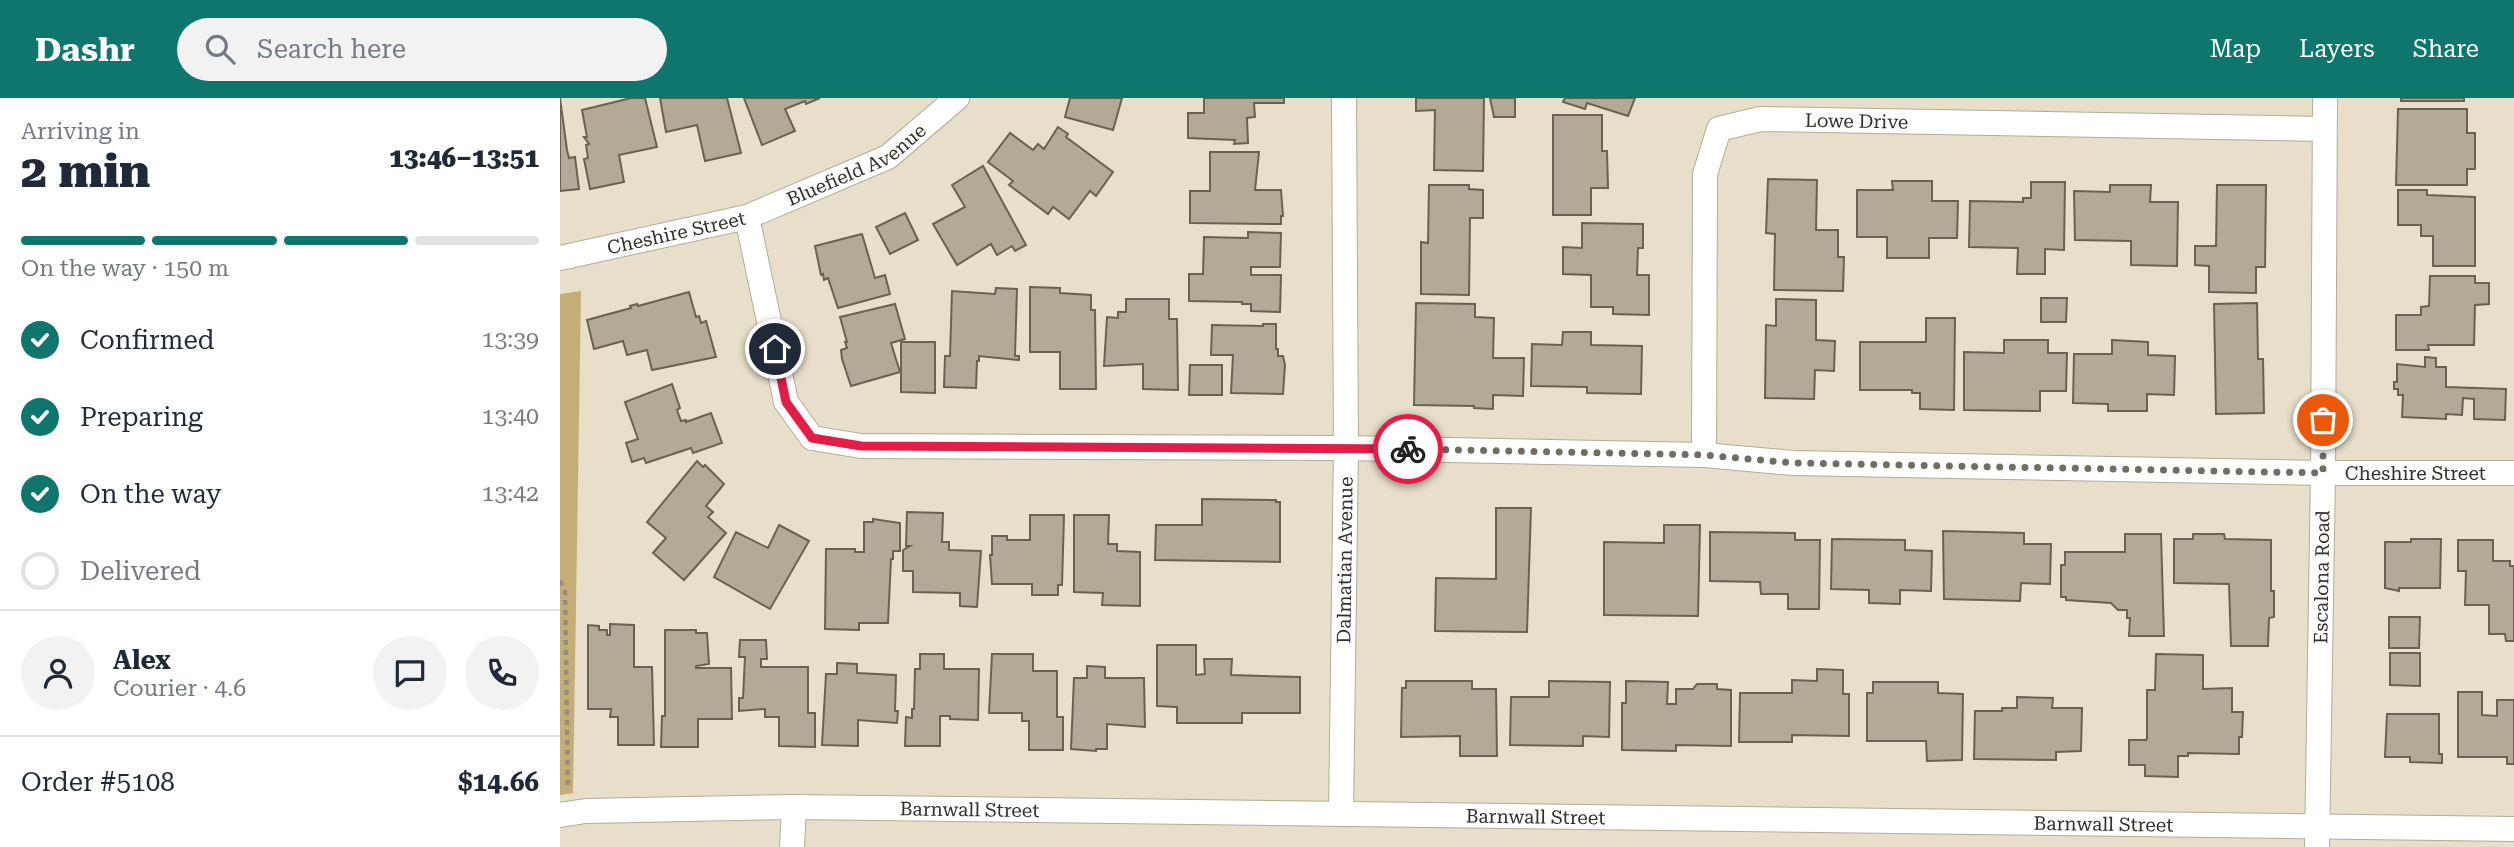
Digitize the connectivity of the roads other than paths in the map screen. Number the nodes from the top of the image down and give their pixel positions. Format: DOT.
graph roads {
  1 [pos="957,98"];
  2 [pos="1344,98"];
  3 [pos="2325,98"];
  4 [pos="2324,129"];
  5 [pos="747,217"];
  6 [pos="560,258"];
  7 [pos="1346,448"];
  8 [pos="1704,455"];
  9 [pos="2323,473"];
  10 [pos="2514,473"];
  11 [pos="794,807"];
  12 [pos="1341,814"];
  13 [pos="564,815"];
  14 [pos="2514,829"];
  15 [pos="2317,837"];
  16 [pos="792,847"];
  1 -- 5 [label="street, Bluefield Avenue"];
  2 -- 7 [label="street, Dalmatian Avenue"];
  3 -- 4 [label="street, Escalona Road"];
  4 -- 8 [label="street, Lowe Drive"];
  4 -- 9 [label="street, Escalona Road"];
  5 -- 6 [label="street, Cheshire Street"];
  5 -- 7 [label="street, Cheshire Street"];
  7 -- 8 [label="street, Cheshire Street"];
  7 -- 12 [label="street, Dalmatian Avenue"];
  8 -- 9 [label="street, Cheshire Street"];
  9 -- 10 [label="street, Cheshire Street"];
  9 -- 15 [label="street, Escalona Road"];
  11 -- 12 [label="street, Barnwall Street"];
  11 -- 13 [label="street, Barnwall Street"];
  11 -- 16 [label="street"];
  12 -- 15 [label="street, Barnwall Street"];
  14 -- 15 [label="street, Barnwall Street"];
}
